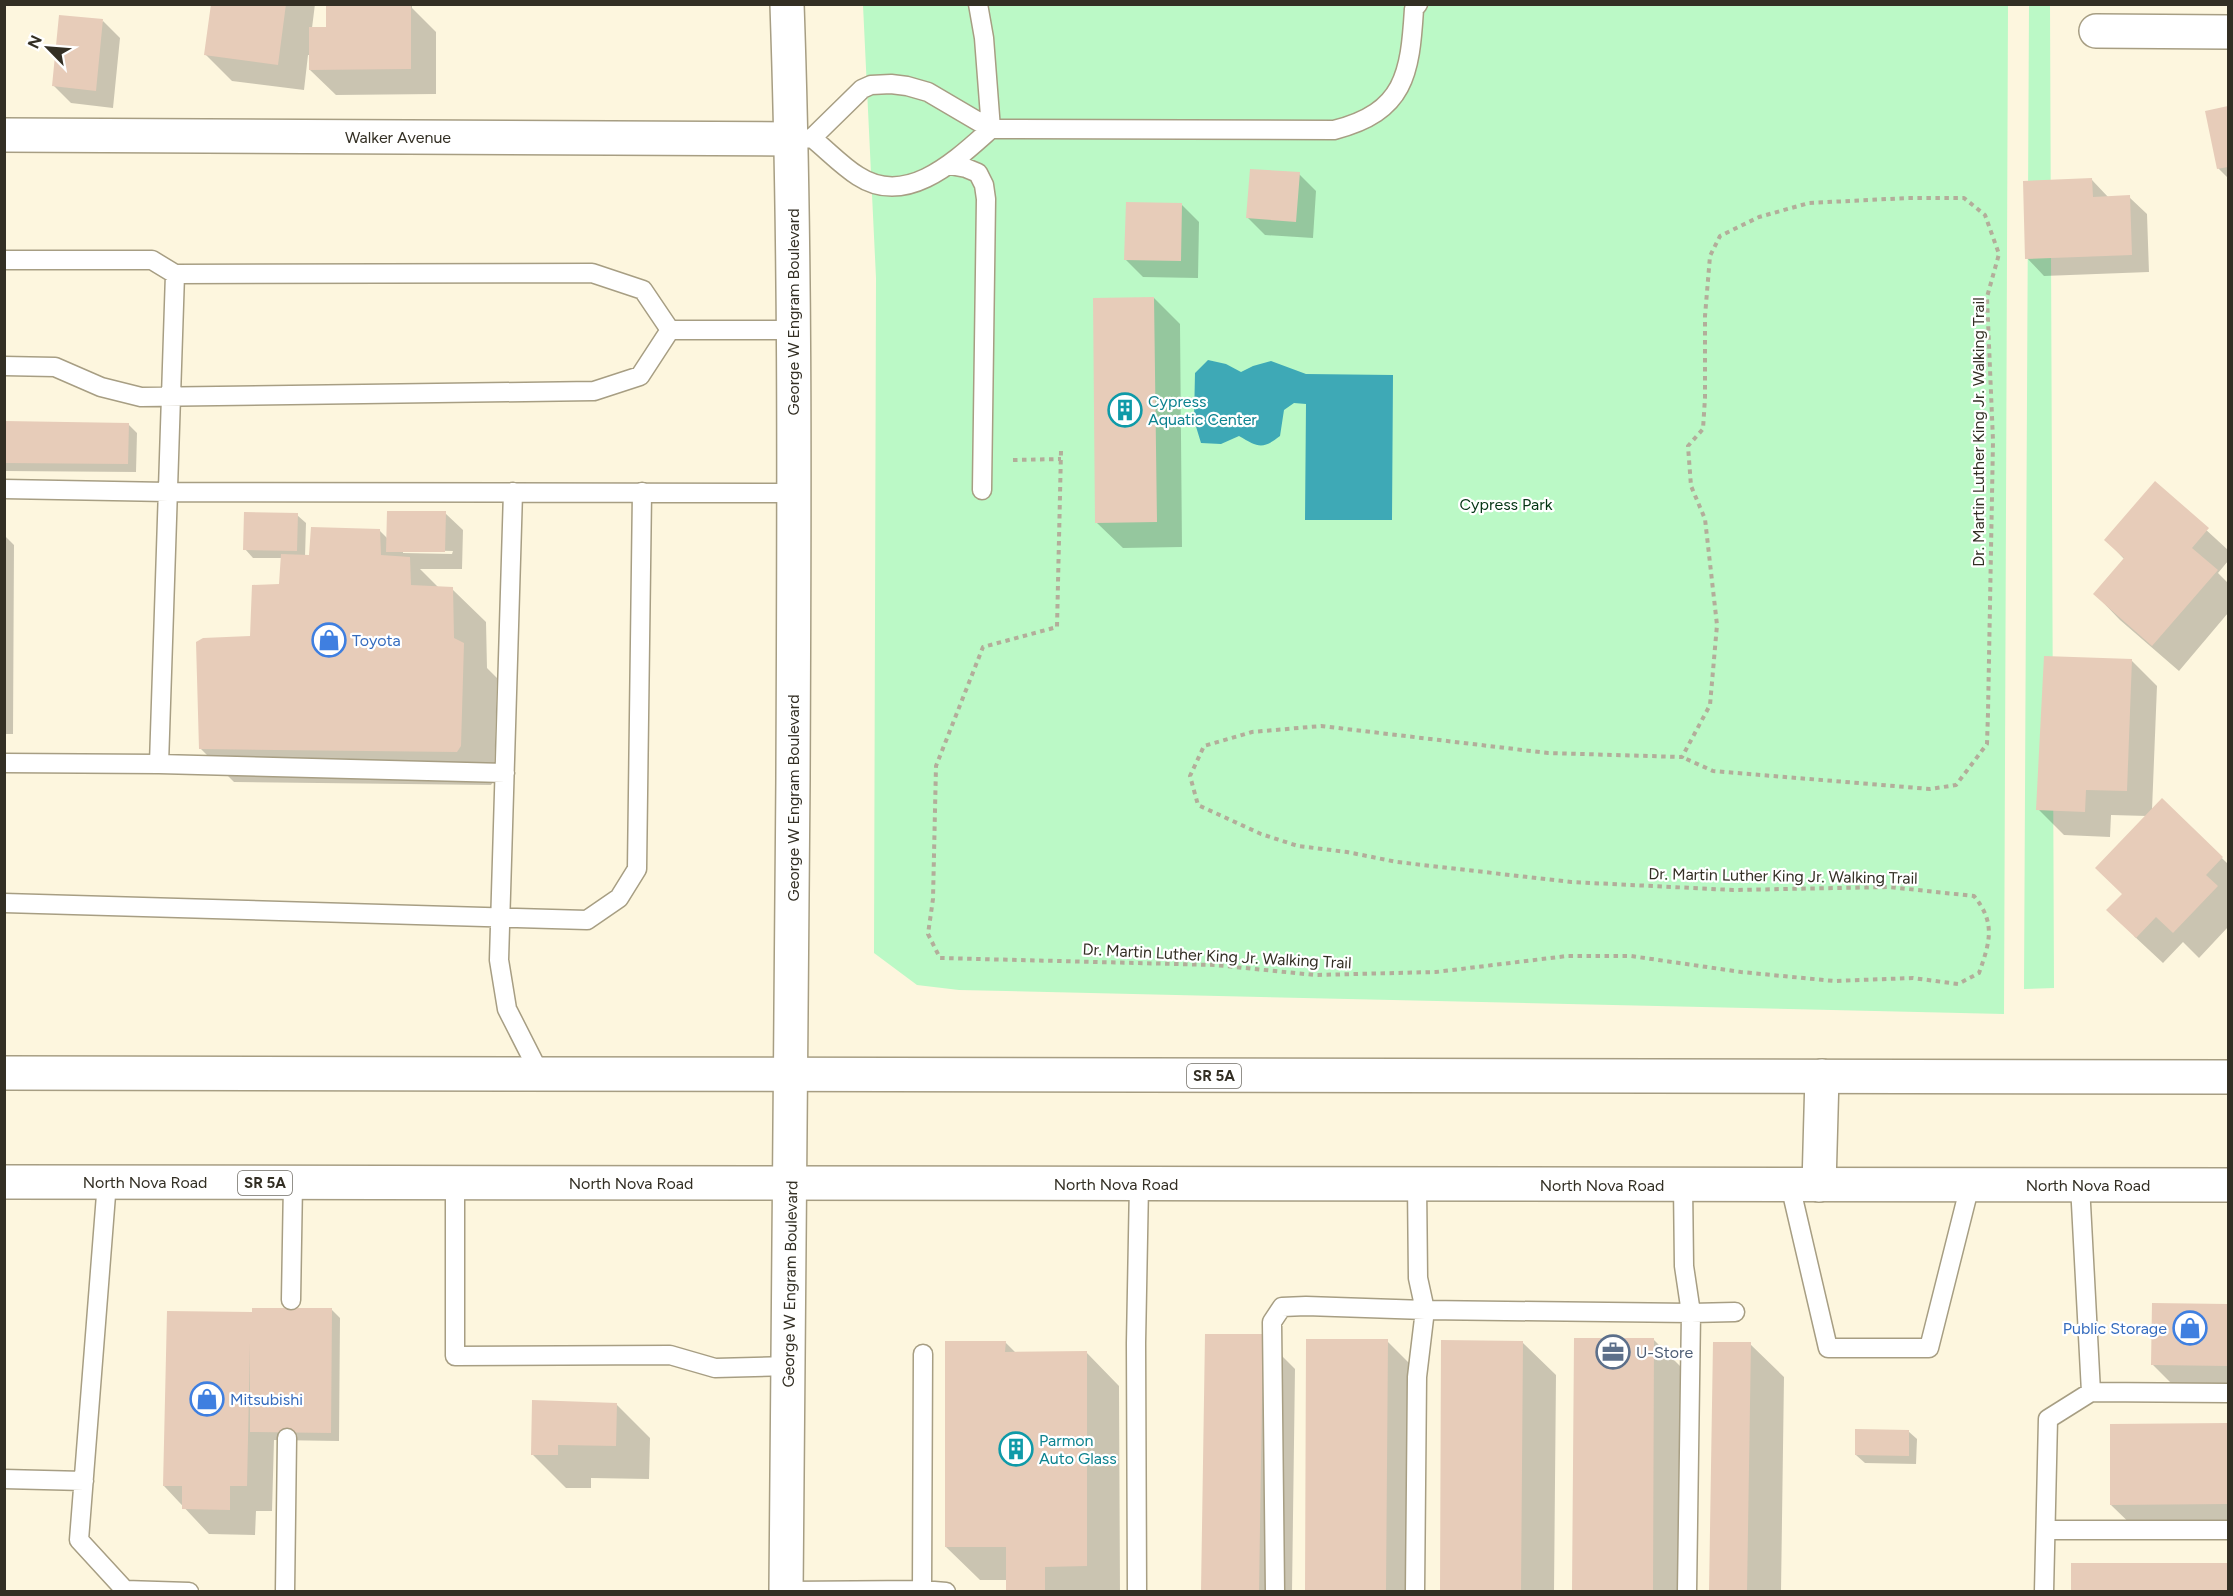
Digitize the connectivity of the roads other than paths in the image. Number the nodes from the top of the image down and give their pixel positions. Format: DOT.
graph roads {
  1 [pos="787,4"];
  2 [pos="978,4"];
  3 [pos="1418,4"];
  4 [pos="2096,31"];
  5 [pos="2229,32"];
  6 [pos="991,129"];
  7 [pos="4,135"];
  8 [pos="802,138"];
  9 [pos="950,165"];
  10 [pos="4,260"];
  11 [pos="175,274"];
  12 [pos="670,330"];
  13 [pos="795,330"];
  14 [pos="4,366"];
  15 [pos="172,397"];
  16 [pos="4,489"];
  17 [pos="982,490"];
  18 [pos="168,492"];
  19 [pos="513,492"];
  20 [pos="642,492"];
  21 [pos="794,493"];
  22 [pos="4,763"];
  23 [pos="159,764"];
  24 [pos="505,773"];
  25 [pos="4,903"];
  26 [pos="502,917"];
  27 [pos="4,1073"];
  28 [pos="540,1074"];
  29 [pos="791,1075"];
  30 [pos="1821,1076"];
  31 [pos="2229,1077"];
  32 [pos="4,1182"];
  33 [pos="106,1182"];
  34 [pos="293,1183"];
  35 [pos="455,1183"];
  36 [pos="791,1184"];
  37 [pos="1138,1184"];
  38 [pos="1417,1184"];
  39 [pos="1683,1185"];
  40 [pos="1804,1185"];
  41 [pos="1970,1185"];
  42 [pos="2080,1185"];
  43 [pos="2229,1185"];
  44 [pos="291,1300"];
  45 [pos="1425,1310"];
  46 [pos="1735,1312"];
  47 [pos="1691,1313"];
  48 [pos="923,1354"];
  49 [pos="789,1366"];
  50 [pos="2091,1392"];
  51 [pos="2229,1393"];
  52 [pos="287,1438"];
  53 [pos="4,1479"];
  54 [pos="84,1481"];
  55 [pos="2046,1530"];
  56 [pos="2229,1530"];
  57 [pos="922,1590"];
  58 [pos="786,1591"];
  59 [pos="189,1592"];
  60 [pos="285,1592"];
  61 [pos="946,1592"];
  62 [pos="1137,1592"];
  63 [pos="1275,1592"];
  64 [pos="1415,1592"];
  65 [pos="1687,1592"];
  66 [pos="2044,1592"];
  1 -- 8 [label="main road, George W Engram Boulevard"];
  2 -- 6 [label="lane"];
  3 -- 6 [label="lane"];
  4 -- 5 [label="main road"];
  6 -- 8 [label="lane"];
  6 -- 9 [label="lane"];
  7 -- 8 [label="main road, Walker Avenue"];
  8 -- 9 [label="lane"];
  8 -- 13 [label="main road, George W Engram Boulevard"];
  9 -- 17 [label="lane"];
  10 -- 11 [label="lane"];
  11 -- 12 [label="lane"];
  11 -- 15 [label="lane"];
  12 -- 13 [label="lane"];
  12 -- 15 [label="lane"];
  13 -- 21 [label="main road, George W Engram Boulevard"];
  14 -- 15 [label="lane"];
  15 -- 18 [label="lane"];
  16 -- 18 [label="lane"];
  18 -- 19 [label="lane"];
  18 -- 23 [label="lane"];
  19 -- 20 [label="lane"];
  19 -- 24 [label="lane"];
  20 -- 21 [label="lane"];
  20 -- 26 [label="lane"];
  21 -- 29 [label="main road, George W Engram Boulevard"];
  22 -- 23 [label="lane"];
  23 -- 24 [label="lane"];
  24 -- 26 [label="lane"];
  25 -- 26 [label="lane"];
  26 -- 28 [label="lane"];
  27 -- 28 [label="main road, SR 5A"];
  28 -- 29 [label="main road, SR 5A"];
  29 -- 30 [label="main road, SR 5A"];
  29 -- 36 [label="main road, George W Engram Boulevard"];
  30 -- 31 [label="main road, SR 5A"];
  30 -- 40 [label="main road"];
  32 -- 33 [label="main road, North Nova Road / SR 5A"];
  33 -- 34 [label="main road, North Nova Road / SR 5A"];
  33 -- 54 [label="lane"];
  34 -- 35 [label="main road, North Nova Road / SR 5A"];
  34 -- 44 [label="lane"];
  35 -- 36 [label="main road, North Nova Road / SR 5A"];
  35 -- 49 [label="lane"];
  36 -- 37 [label="main road, North Nova Road / SR 5A"];
  36 -- 49 [label="main road, George W Engram Boulevard"];
  37 -- 38 [label="main road, North Nova Road / SR 5A"];
  37 -- 62 [label="lane"];
  38 -- 39 [label="main road, North Nova Road / SR 5A"];
  38 -- 45 [label="lane"];
  39 -- 40 [label="main road, North Nova Road / SR 5A"];
  39 -- 47 [label="lane"];
  40 -- 41 [label="main road, North Nova Road / SR 5A"];
  40 -- 41 [label="lane"];
  41 -- 42 [label="main road, North Nova Road / SR 5A"];
  42 -- 43 [label="main road, North Nova Road / SR 5A"];
  42 -- 50 [label="lane"];
  45 -- 47 [label="lane"];
  45 -- 63 [label="lane"];
  45 -- 64 [label="lane"];
  46 -- 47 [label="lane"];
  47 -- 65 [label="lane"];
  48 -- 57 [label="lane"];
  49 -- 58 [label="main road, George W Engram Boulevard"];
  50 -- 51 [label="lane"];
  50 -- 55 [label="lane"];
  52 -- 60 [label="lane"];
  53 -- 54 [label="lane"];
  54 -- 59 [label="lane"];
  55 -- 56 [label="lane"];
  55 -- 66 [label="lane"];
  57 -- 58 [label="lane"];
  57 -- 61 [label="lane"];
}
